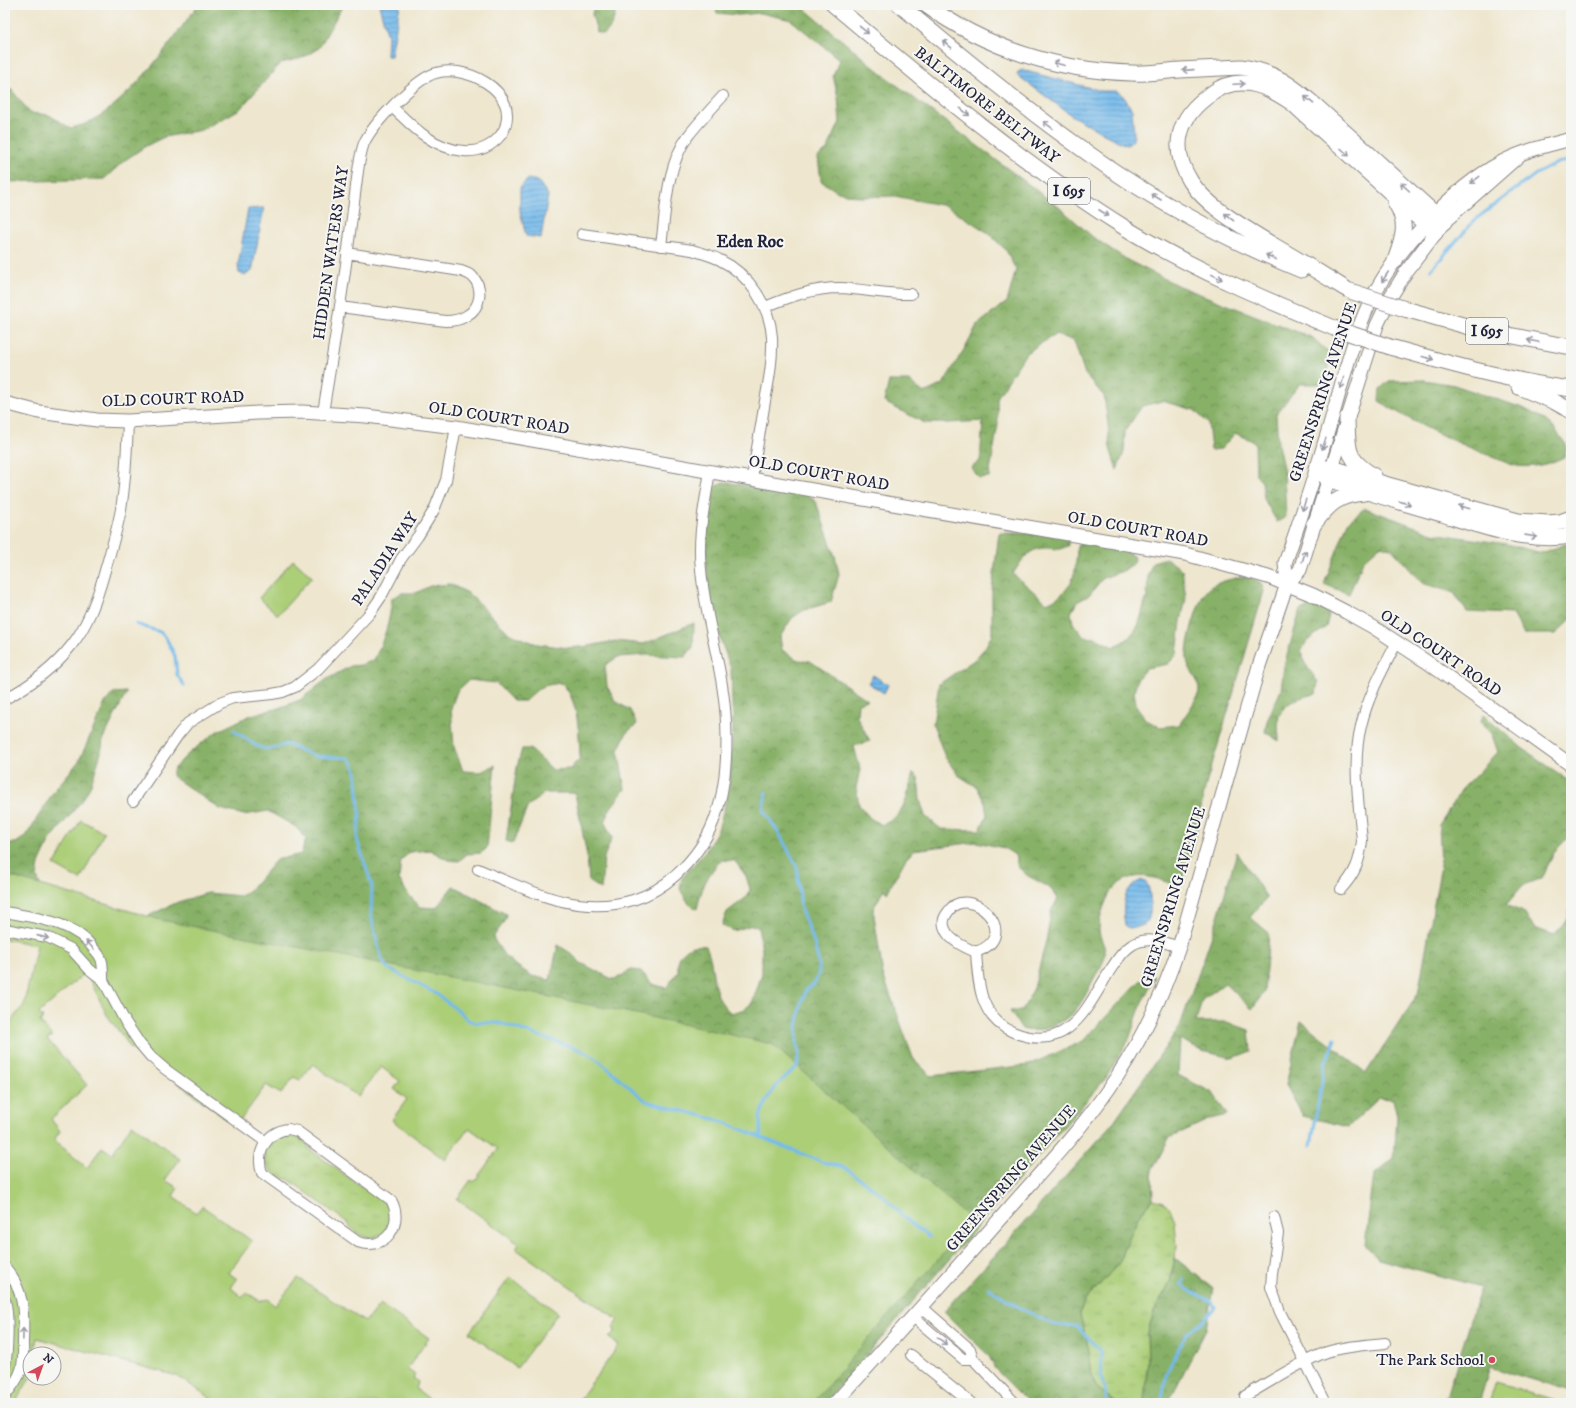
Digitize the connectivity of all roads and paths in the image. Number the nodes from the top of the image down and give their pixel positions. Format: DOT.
graph roads {
  1 [pos="834,5"];
  2 [pos="900,5"];
  3 [pos="926,5"];
  4 [pos="723,96"];
  5 [pos="392,107"];
  6 [pos="1571,139"];
  7 [pos="1388,191"];
  8 [pos="1435,223"];
  9 [pos="582,234"];
  10 [pos="661,246"];
  11 [pos="348,253"];
  12 [pos="1395,261"];
  13 [pos="1348,290"];
  14 [pos="911,294"];
  15 [pos="340,307"];
  16 [pos="765,307"];
  17 [pos="1571,347"];
  18 [pos="1468,369"];
  19 [pos="1571,389"];
  20 [pos="5,403"];
  21 [pos="1571,411"];
  22 [pos="323,413"];
  23 [pos="1347,418"];
  24 [pos="128,421"];
  25 [pos="456,427"];
  26 [pos="1316,468"];
  27 [pos="710,472"];
  28 [pos="1330,474"];
  29 [pos="752,478"];
  30 [pos="1388,485"];
  31 [pos="1368,492"];
  32 [pos="1571,518"];
  33 [pos="1314,524"];
  34 [pos="1571,536"];
  35 [pos="1287,584"];
  36 [pos="1397,642"];
  37 [pos="5,698"];
  38 [pos="1571,765"];
  39 [pos="133,800"];
  40 [pos="478,869"];
  41 [pos="1342,889"];
  42 [pos="5,912"];
  43 [pos="5,929"];
  44 [pos="1179,947"];
  45 [pos="976,952"];
  46 [pos="103,980"];
  47 [pos="266,1142"];
  48 [pos="1274,1217"];
  49 [pos="5,1267"];
  50 [pos="5,1300"];
  51 [pos="917,1312"];
  52 [pos="1385,1343"];
  53 [pos="23,1346"];
  54 [pos="7,1352"];
  55 [pos="22,1352"];
  56 [pos="911,1355"];
  57 [pos="1305,1362"];
  58 [pos="5,1365"];
  59 [pos="22,1369"];
  60 [pos="5,1396"];
  61 [pos="1245,1396"];
  62 [pos="836,1403"];
  63 [pos="971,1403"];
  64 [pos="1015,1403"];
  65 [pos="1326,1403"];
  1 -- 18 [label="highway, BALTIMORE BELTWAY / I 695, one-way, bridge"];
  13 -- 2 [label="highway, BALTIMORE BELTWAY / I 695, one-way"];
  8 -- 3 [label="highway, one-way"];
  4 -- 10 [label="street"];
  5 -- 5 [label="street, HIDDEN WATERS WAY"];
  5 -- 11 [label="street, HIDDEN WATERS WAY"];
  6 -- 8 [label="main road, GREENSPRING AVENUE"];
  7 -- 8 [label="highway"];
  7 -- 12 [label="highway"];
  13 -- 7 [label="highway, one-way"];
  8 -- 12 [label="main road, GREENSPRING AVENUE"];
  8 -- 23 [label="main road, GREENSPRING AVENUE"];
  9 -- 10 [label="street"];
  10 -- 16 [label="street"];
  11 -- 15 [label="street, HIDDEN WATERS WAY"];
  11 -- 15 [label="street"];
  12 -- 26 [label="main road, GREENSPRING AVENUE, one-way"];
  17 -- 13 [label="highway, BALTIMORE BELTWAY / I 695, one-way, bridge"];
  14 -- 16 [label="street"];
  15 -- 22 [label="street, HIDDEN WATERS WAY"];
  16 -- 29 [label="street"];
  18 -- 19 [label="highway, BALTIMORE BELTWAY / I 695"];
  18 -- 21 [label="highway"];
  20 -- 24 [label="main road, OLD COURT ROAD"];
  22 -- 24 [label="main road, OLD COURT ROAD"];
  22 -- 25 [label="main road, OLD COURT ROAD"];
  23 -- 28 [label="main road, GREENSPRING AVENUE"];
  23 -- 30 [label="highway"];
  24 -- 37 [label="street"];
  25 -- 27 [label="main road, OLD COURT ROAD"];
  25 -- 39 [label="street, PALADIA WAY"];
  26 -- 28 [label="highway"];
  26 -- 35 [label="main road, GREENSPRING AVENUE, one-way"];
  27 -- 29 [label="main road, OLD COURT ROAD"];
  27 -- 40 [label="street"];
  28 -- 30 [label="highway"];
  28 -- 31 [label="highway"];
  28 -- 33 [label="main road, GREENSPRING AVENUE"];
  29 -- 35 [label="main road, OLD COURT ROAD"];
  32 -- 30 [label="highway, one-way"];
  31 -- 33 [label="highway"];
  31 -- 34 [label="highway, one-way"];
  35 -- 33 [label="main road, GREENSPRING AVENUE, one-way"];
  35 -- 36 [label="main road, OLD COURT ROAD"];
  35 -- 44 [label="main road, GREENSPRING AVENUE"];
  36 -- 38 [label="main road, OLD COURT ROAD"];
  36 -- 41 [label="street"];
  46 -- 42 [label="street, one-way"];
  43 -- 46 [label="street, one-way"];
  44 -- 45 [label="street"];
  44 -- 51 [label="main road, GREENSPRING AVENUE"];
  45 -- 45 [label="street"];
  46 -- 47 [label="street"];
  47 -- 47 [label="street"];
  48 -- 57 [label="street"];
  53 -- 49 [label="street, one-way"];
  50 -- 54 [label="street"];
  51 -- 62 [label="main road, GREENSPRING AVENUE"];
  51 -- 64 [label="street"];
  52 -- 57 [label="street"];
  54 -- 55 [label="street"];
  54 -- 58 [label="street"];
  56 -- 63 [label="street"];
  57 -- 61 [label="street"];
  57 -- 65 [label="street"];
  59 -- 60 [label="street"];
}
